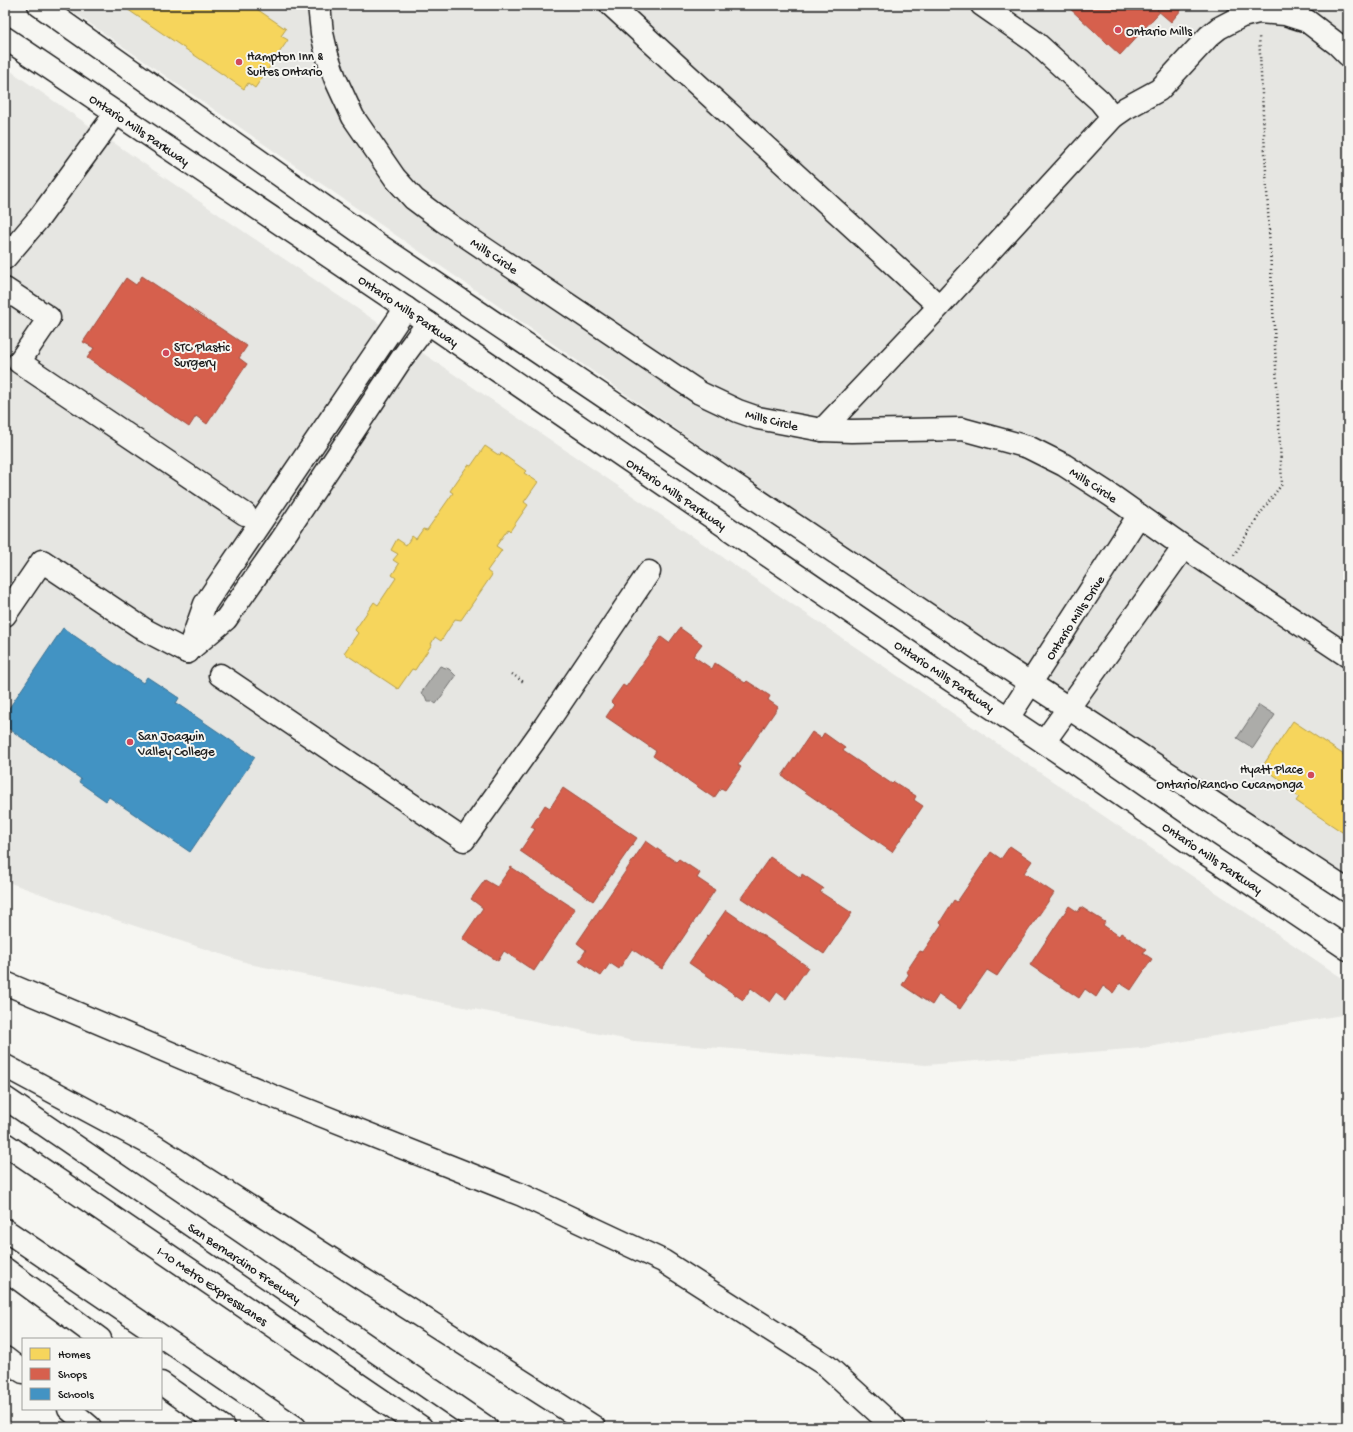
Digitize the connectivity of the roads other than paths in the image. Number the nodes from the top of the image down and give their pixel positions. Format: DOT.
graph roads {
  1 [pos="39,5"];
  2 [pos="319,5"];
  3 [pos="611,5"];
  4 [pos="982,5"];
  5 [pos="5,38"];
  6 [pos="1348,55"];
  7 [pos="116,113"];
  8 [pos="1113,117"];
  9 [pos="5,258"];
  10 [pos="5,290"];
  11 [pos="939,306"];
  12 [pos="406,308"];
  13 [pos="428,323"];
  14 [pos="822,430"];
  15 [pos="245,514"];
  16 [pos="1139,515"];
  17 [pos="1184,547"];
  18 [pos="649,572"];
  19 [pos="5,615"];
  20 [pos="187,652"];
  21 [pos="1348,656"];
  22 [pos="220,675"];
  23 [pos="1030,684"];
  24 [pos="1068,709"];
  25 [pos="1008,718"];
  26 [pos="1044,742"];
  27 [pos="1348,891"];
  28 [pos="1348,949"];
  29 [pos="5,983"];
  30 [pos="5,1066"];
  31 [pos="5,1098"];
  32 [pos="5,1144"];
  33 [pos="5,1230"];
  34 [pos="5,1269"];
  35 [pos="99,1338"];
  36 [pos="5,1358"];
  37 [pos="22,1371"];
  38 [pos="162,1384"];
  39 [pos="70,1410"];
  40 [pos="90,1427"];
  41 [pos="223,1427"];
  42 [pos="295,1427"];
  43 [pos="421,1427"];
  44 [pos="486,1427"];
  45 [pos="594,1427"];
  46 [pos="894,1427"];
  1 -- 23 [label="main road"];
  2 -- 14 [label="main road, Mills Circle"];
  3 -- 11 [label="main road"];
  4 -- 8 [label="main road"];
  5 -- 7 [label="main road, Ontario Mills Parkway"];
  6 -- 8 [label="main road"];
  7 -- 9 [label="main road"];
  7 -- 12 [label="main road, Ontario Mills Parkway"];
  8 -- 11 [label="main road"];
  10 -- 15 [label="main road"];
  11 -- 14 [label="main road"];
  12 -- 13 [label="main road, Ontario Mills Parkway"];
  12 -- 20 [label="main road"];
  13 -- 20 [label="main road"];
  13 -- 25 [label="main road, Ontario Mills Parkway"];
  14 -- 16 [label="main road, Mills Circle"];
  16 -- 17 [label="main road, Mills Circle"];
  16 -- 23 [label="main road, Ontario Mills Drive"];
  17 -- 21 [label="main road, Mills Circle"];
  17 -- 24 [label="main road"];
  18 -- 22 [label="main road"];
  19 -- 20 [label="main road"];
  23 -- 24 [label="main road"];
  23 -- 25 [label="main road, Ontario Mills Drive"];
  24 -- 26 [label="main road"];
  24 -- 27 [label="main road"];
  25 -- 26 [label="main road, Ontario Mills Parkway"];
  26 -- 28 [label="main road, Ontario Mills Parkway"];
  29 -- 46 [label="main road"];
  30 -- 45 [label="main road"];
  31 -- 44 [label="main road, San Bernardino Freeway"];
  32 -- 43 [label="main road, I-10 Metro ExpressLanes"];
  33 -- 42 [label="main road"];
  34 -- 35 [label="main road"];
  36 -- 37 [label="main road"];
  38 -- 41 [label="main road"];
  39 -- 40 [label="main road"];
}
